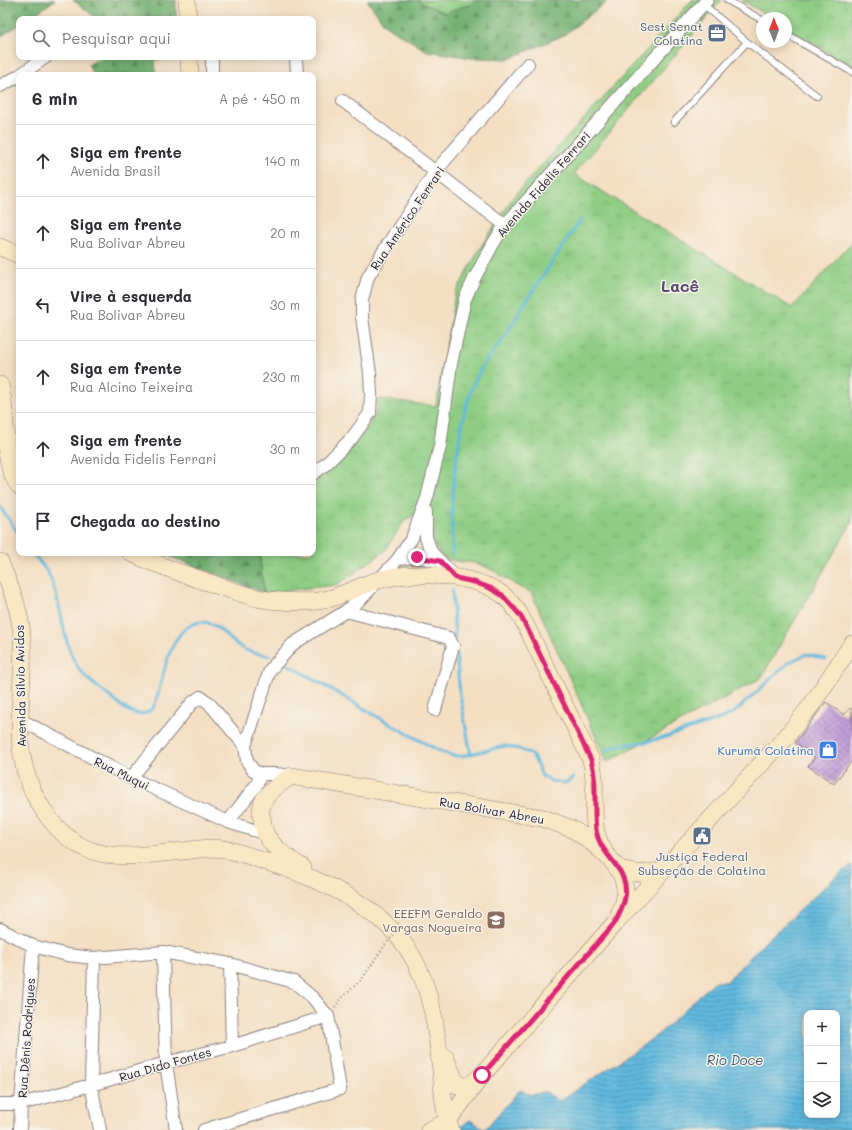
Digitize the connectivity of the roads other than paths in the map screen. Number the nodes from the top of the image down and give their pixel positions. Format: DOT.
graph roads {
  1 [pos="187,0"];
  2 [pos="727,0"];
  3 [pos="705,2"];
  4 [pos="188,16"];
  5 [pos="756,17"];
  6 [pos="792,37"];
  7 [pos="747,42"];
  8 [pos="42,60"];
  9 [pos="190,60"];
  10 [pos="212,60"];
  11 [pos="296,60"];
  12 [pos="528,64"];
  13 [pos="24,72"];
  14 [pos="190,72"];
  15 [pos="212,72"];
  16 [pos="297,72"];
  17 [pos="852,72"];
  18 [pos="16,77"];
  19 [pos="0,86"];
  20 [pos="818,96"];
  21 [pos="343,101"];
  22 [pos="674,122"];
  23 [pos="435,172"];
  24 [pos="505,225"];
  25 [pos="0,247"];
  26 [pos="16,254"];
  27 [pos="0,385"];
  28 [pos="316,472"];
  29 [pos="16,475"];
  30 [pos="427,498"];
  31 [pos="138,556"];
  32 [pos="398,559"];
  33 [pos="440,561"];
  34 [pos="0,562"];
  35 [pos="456,578"];
  36 [pos="378,580"];
  37 [pos="346,611"];
  38 [pos="852,644"];
  39 [pos="435,710"];
  40 [pos="19,719"];
  41 [pos="245,746"];
  42 [pos="291,776"];
  43 [pos="131,778"];
  44 [pos="261,786"];
  45 [pos="228,822"];
  46 [pos="266,834"];
  47 [pos="604,852"];
  48 [pos="618,868"];
  49 [pos="666,868"];
  50 [pos="342,893"];
  51 [pos="614,924"];
  52 [pos="0,929"];
  53 [pos="33,946"];
  54 [pos="163,952"];
  55 [pos="94,958"];
  56 [pos="230,964"];
  57 [pos="328,1016"];
  58 [pos="438,1043"];
  59 [pos="232,1046"];
  60 [pos="166,1063"];
  61 [pos="482,1075"];
  62 [pos="91,1085"];
  63 [pos="0,1104"];
  64 [pos="21,1104"];
  65 [pos="449,1126"];
  66 [pos="20,1130"];
  67 [pos="100,1130"];
  68 [pos="176,1130"];
  69 [pos="204,1130"];
  70 [pos="429,1130"];
  1 -- 4 [label="main road"];
  2 -- 5 [label="lane"];
  3 -- 7 [label="lane"];
  3 -- 24 [label="street, Avenida Fidelis Ferrari"];
  6 -- 17 [label="lane"];
  7 -- 20 [label="lane"];
  7 -- 22 [label="lane"];
  8 -- 13 [label="street"];
  9 -- 14 [label="main road"];
  10 -- 15 [label="street"];
  11 -- 16 [label="street"];
  12 -- 23 [label="street, Rua Américo Ferrari"];
  18 -- 19 [label="street"];
  21 -- 23 [label="street"];
  23 -- 24 [label="street"];
  23 -- 28 [label="street, Rua Américo Ferrari"];
  24 -- 30 [label="street, Avenida Fidelis Ferrari"];
  25 -- 26 [label="main road"];
  27 -- 29 [label="main road"];
  30 -- 32 [label="street, Avenida Fidelis Ferrari"];
  30 -- 33 [label="street, Avenida Fidelis Ferrari"];
  31 -- 36 [label="main road"];
  32 -- 33 [label="street"];
  32 -- 36 [label="street, Avenida Fidelis Ferrari"];
  33 -- 35 [label="street, Avenida Fidelis Ferrari"];
  34 -- 40 [label="main road, Avenida Sílvio Avidos"];
  35 -- 36 [label="main road"];
  35 -- 47 [label="main road"];
  36 -- 37 [label="street, Avenida Fidelis Ferrari"];
  37 -- 39 [label="street"];
  37 -- 41 [label="street, Avenida Fidelis Ferrari"];
  38 -- 49 [label="main road"];
  40 -- 43 [label="street, Rua Muqui"];
  40 -- 50 [label="main road, Avenida Sílvio Avidos"];
  41 -- 43 [label="street"];
  41 -- 44 [label="street"];
  42 -- 44 [label="main road"];
  42 -- 44 [label="street"];
  42 -- 47 [label="main road, Rua Bolivar Abreu"];
  43 -- 45 [label="street, Rua Muqui"];
  44 -- 45 [label="street"];
  44 -- 46 [label="main road"];
  45 -- 46 [label="street, Rua Muqui"];
  46 -- 50 [label="main road"];
  47 -- 48 [label="main road, Rua Bolivar Abreu"];
  48 -- 49 [label="main road"];
  48 -- 51 [label="main road, Rua Bolivar Abreu"];
  49 -- 51 [label="main road"];
  50 -- 58 [label="main road, Avenida Sílvio Avidos"];
  51 -- 61 [label="main road"];
  52 -- 53 [label="street"];
  53 -- 55 [label="street"];
  53 -- 64 [label="street, Rua Dênis Rodrigues"];
  54 -- 55 [label="street"];
  54 -- 56 [label="street"];
  54 -- 60 [label="street"];
  55 -- 62 [label="street"];
  56 -- 57 [label="street"];
  56 -- 59 [label="street"];
  57 -- 59 [label="street, Rua Dido Fontes"];
  57 -- 69 [label="street"];
  58 -- 61 [label="main road"];
  58 -- 65 [label="main road, Avenida Sílvio Avidos"];
  59 -- 60 [label="street, Rua Dido Fontes"];
  60 -- 62 [label="street, Rua Dido Fontes"];
  60 -- 68 [label="street"];
  61 -- 65 [label="main road"];
  62 -- 64 [label="street, Rua Dido Fontes"];
  62 -- 67 [label="street"];
  63 -- 64 [label="street, Rua Dido Fontes"];
  64 -- 66 [label="street, Rua Dênis Rodrigues"];
  65 -- 70 [label="main road"];
}
